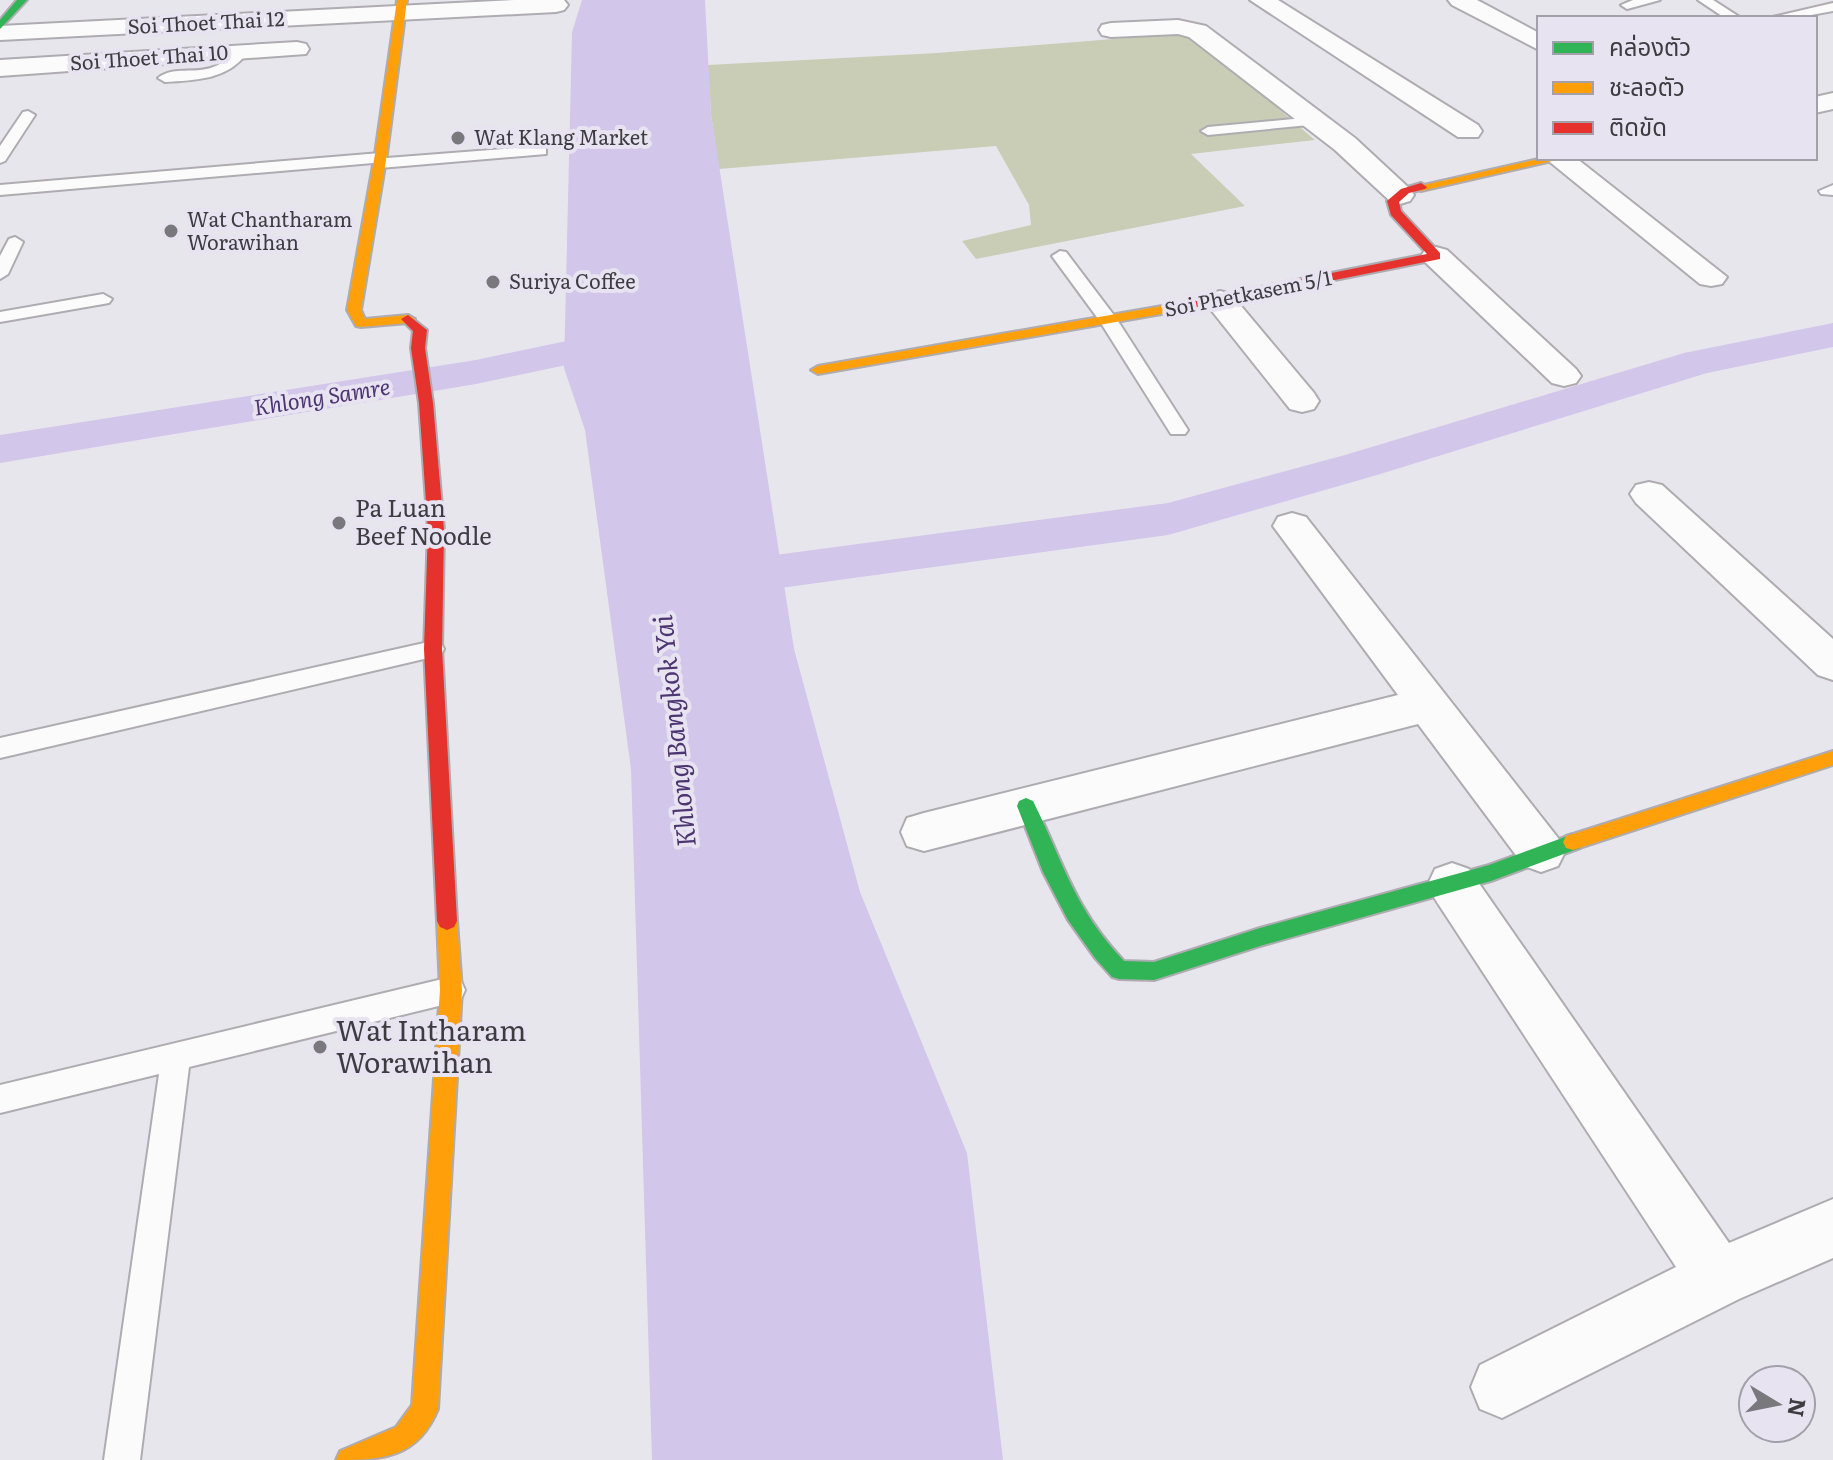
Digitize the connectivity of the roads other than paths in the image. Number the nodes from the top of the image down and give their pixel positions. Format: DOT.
graph roads {
  1 [pos="22,0"];
  2 [pos="1262,0"];
  3 [pos="1460,0"];
  4 [pos="1654,0"];
  5 [pos="1704,0"];
  6 [pos="556,5"];
  7 [pos="1627,5"];
  8 [pos="402,7"];
  9 [pos="1833,7"];
  10 [pos="1731,16"];
  11 [pos="1786,16"];
  12 [pos="0,26"];
  13 [pos="1111,30"];
  14 [pos="0,33"];
  15 [pos="1537,42"];
  16 [pos="297,49"];
  17 [pos="240,53"];
  18 [pos="0,68"];
  19 [pos="165,78"];
  20 [pos="28,115"];
  21 [pos="1314,121"];
  22 [pos="1208,131"];
  23 [pos="1468,131"];
  24 [pos="541,151"];
  25 [pos="0,158"];
  26 [pos="380,160"];
  27 [pos="1550,160"];
  28 [pos="1562,160"];
  29 [pos="0,190"];
  30 [pos="1400,195"];
  31 [pos="15,242"];
  32 [pos="1060,256"];
  33 [pos="1436,256"];
  34 [pos="0,274"];
  35 [pos="1711,277"];
  36 [pos="103,299"];
  37 [pos="1220,301"];
  38 [pos="0,317"];
  39 [pos="1107,318"];
  40 [pos="818,370"];
  41 [pos="1564,376"];
  42 [pos="1302,401"];
  43 [pos="1178,430"];
  44 [pos="1649,494"];
  45 [pos="1292,526"];
  46 [pos="433,649"];
  47 [pos="1833,664"];
  48 [pos="1426,705"];
  49 [pos="0,748"];
  50 [pos="1833,758"];
  51 [pos="1026,806"];
  52 [pos="924,832"];
  53 [pos="1541,852"];
  54 [pos="1452,884"];
  55 [pos="451,990"];
  56 [pos="176,1056"];
  57 [pos="0,1099"];
  58 [pos="1833,1228"];
  59 [pos="1718,1278"];
  60 [pos="1502,1387"];
  61 [pos="122,1460"];
  62 [pos="349,1460"];
  1 -- 12 [label="street"];
  2 -- 23 [label="street"];
  3 -- 15 [label="street"];
  4 -- 7 [label="lane"];
  5 -- 10 [label="lane"];
  6 -- 8 [label="street, Soi Thoet Thai 12"];
  8 -- 14 [label="street, Soi Thoet Thai 12"];
  8 -- 26 [label="street"];
  9 -- 11 [label="lane"];
  13 -- 21 [label="street"];
  16 -- 17 [label="street, Soi Thoet Thai 10"];
  17 -- 18 [label="street, Soi Thoet Thai 10"];
  17 -- 19 [label="lane"];
  20 -- 25 [label="lane"];
  21 -- 22 [label="lane"];
  21 -- 30 [label="street"];
  24 -- 26 [label="lane"];
  26 -- 29 [label="lane"];
  26 -- 46 [label="street"];
  27 -- 30 [label="street"];
  28 -- 35 [label="street"];
  30 -- 33 [label="street"];
  31 -- 34 [label="lane"];
  32 -- 39 [label="lane"];
  33 -- 37 [label="street, Soi Phetkasem 5/1"];
  33 -- 41 [label="street"];
  36 -- 38 [label="lane"];
  37 -- 39 [label="street, Soi Phetkasem 5/1"];
  37 -- 42 [label="street"];
  39 -- 40 [label="street, Soi Phetkasem 5/1"];
  39 -- 43 [label="lane"];
  44 -- 47 [label="street"];
  45 -- 48 [label="street"];
  46 -- 49 [label="lane"];
  46 -- 55 [label="street"];
  48 -- 51 [label="street"];
  48 -- 53 [label="street"];
  50 -- 53 [label="street"];
  51 -- 52 [label="street"];
  51 -- 54 [label="street"];
  53 -- 54 [label="street"];
  54 -- 59 [label="street"];
  55 -- 56 [label="lane"];
  55 -- 62 [label="street"];
  56 -- 57 [label="lane"];
  56 -- 61 [label="lane"];
  58 -- 59 [label="street"];
  59 -- 60 [label="street"];
}
